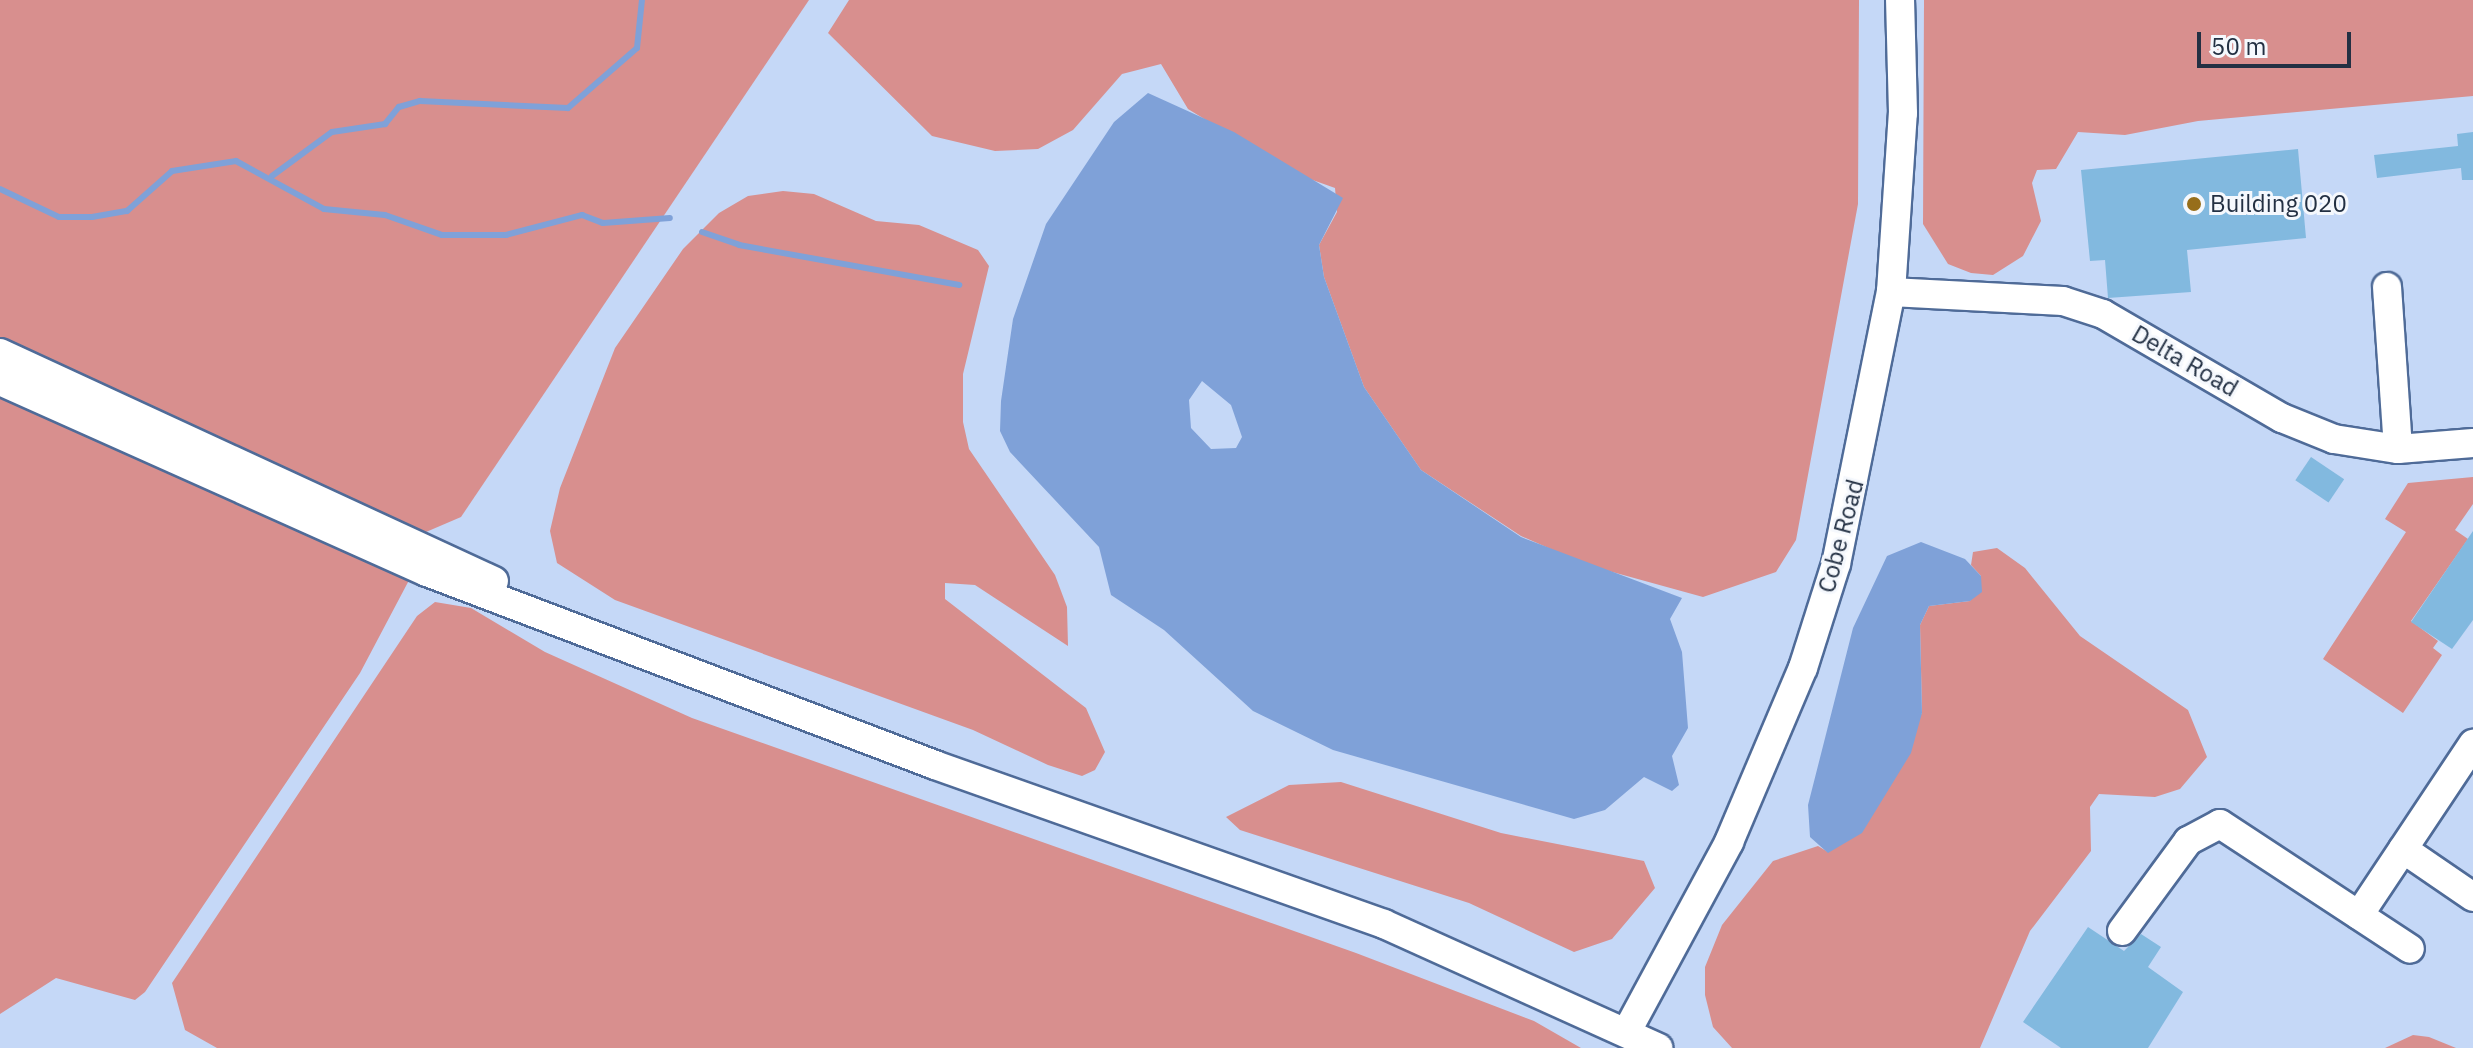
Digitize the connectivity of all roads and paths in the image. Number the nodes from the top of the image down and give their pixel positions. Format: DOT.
graph roads {
  1 [pos="1900,0"];
  2 [pos="2387,287"];
  3 [pos="1891,292"];
  4 [pos="0,353"];
  5 [pos="0,381"];
  6 [pos="2473,443"];
  7 [pos="2398,449"];
  8 [pos="407,549"];
  9 [pos="2473,744"];
  10 [pos="2403,849"];
  11 [pos="2473,897"];
  12 [pos="2359,915"];
  13 [pos="2122,931"];
  14 [pos="2410,949"];
  15 [pos="1627,1031"];
  16 [pos="1658,1048"];
  1 -- 3 [label="street, Cobe Road"];
  2 -- 7 [label="street"];
  3 -- 7 [label="street, Delta Road"];
  3 -- 15 [label="street, Cobe Road"];
  4 -- 8 [label="street"];
  5 -- 8 [label="street"];
  6 -- 7 [label="street, Delta Road"];
  8 -- 15 [label="street"];
  9 -- 10 [label="street"];
  10 -- 11 [label="street"];
  10 -- 12 [label="street"];
  12 -- 13 [label="street"];
  12 -- 14 [label="street"];
  15 -- 16 [label="street"];
}
